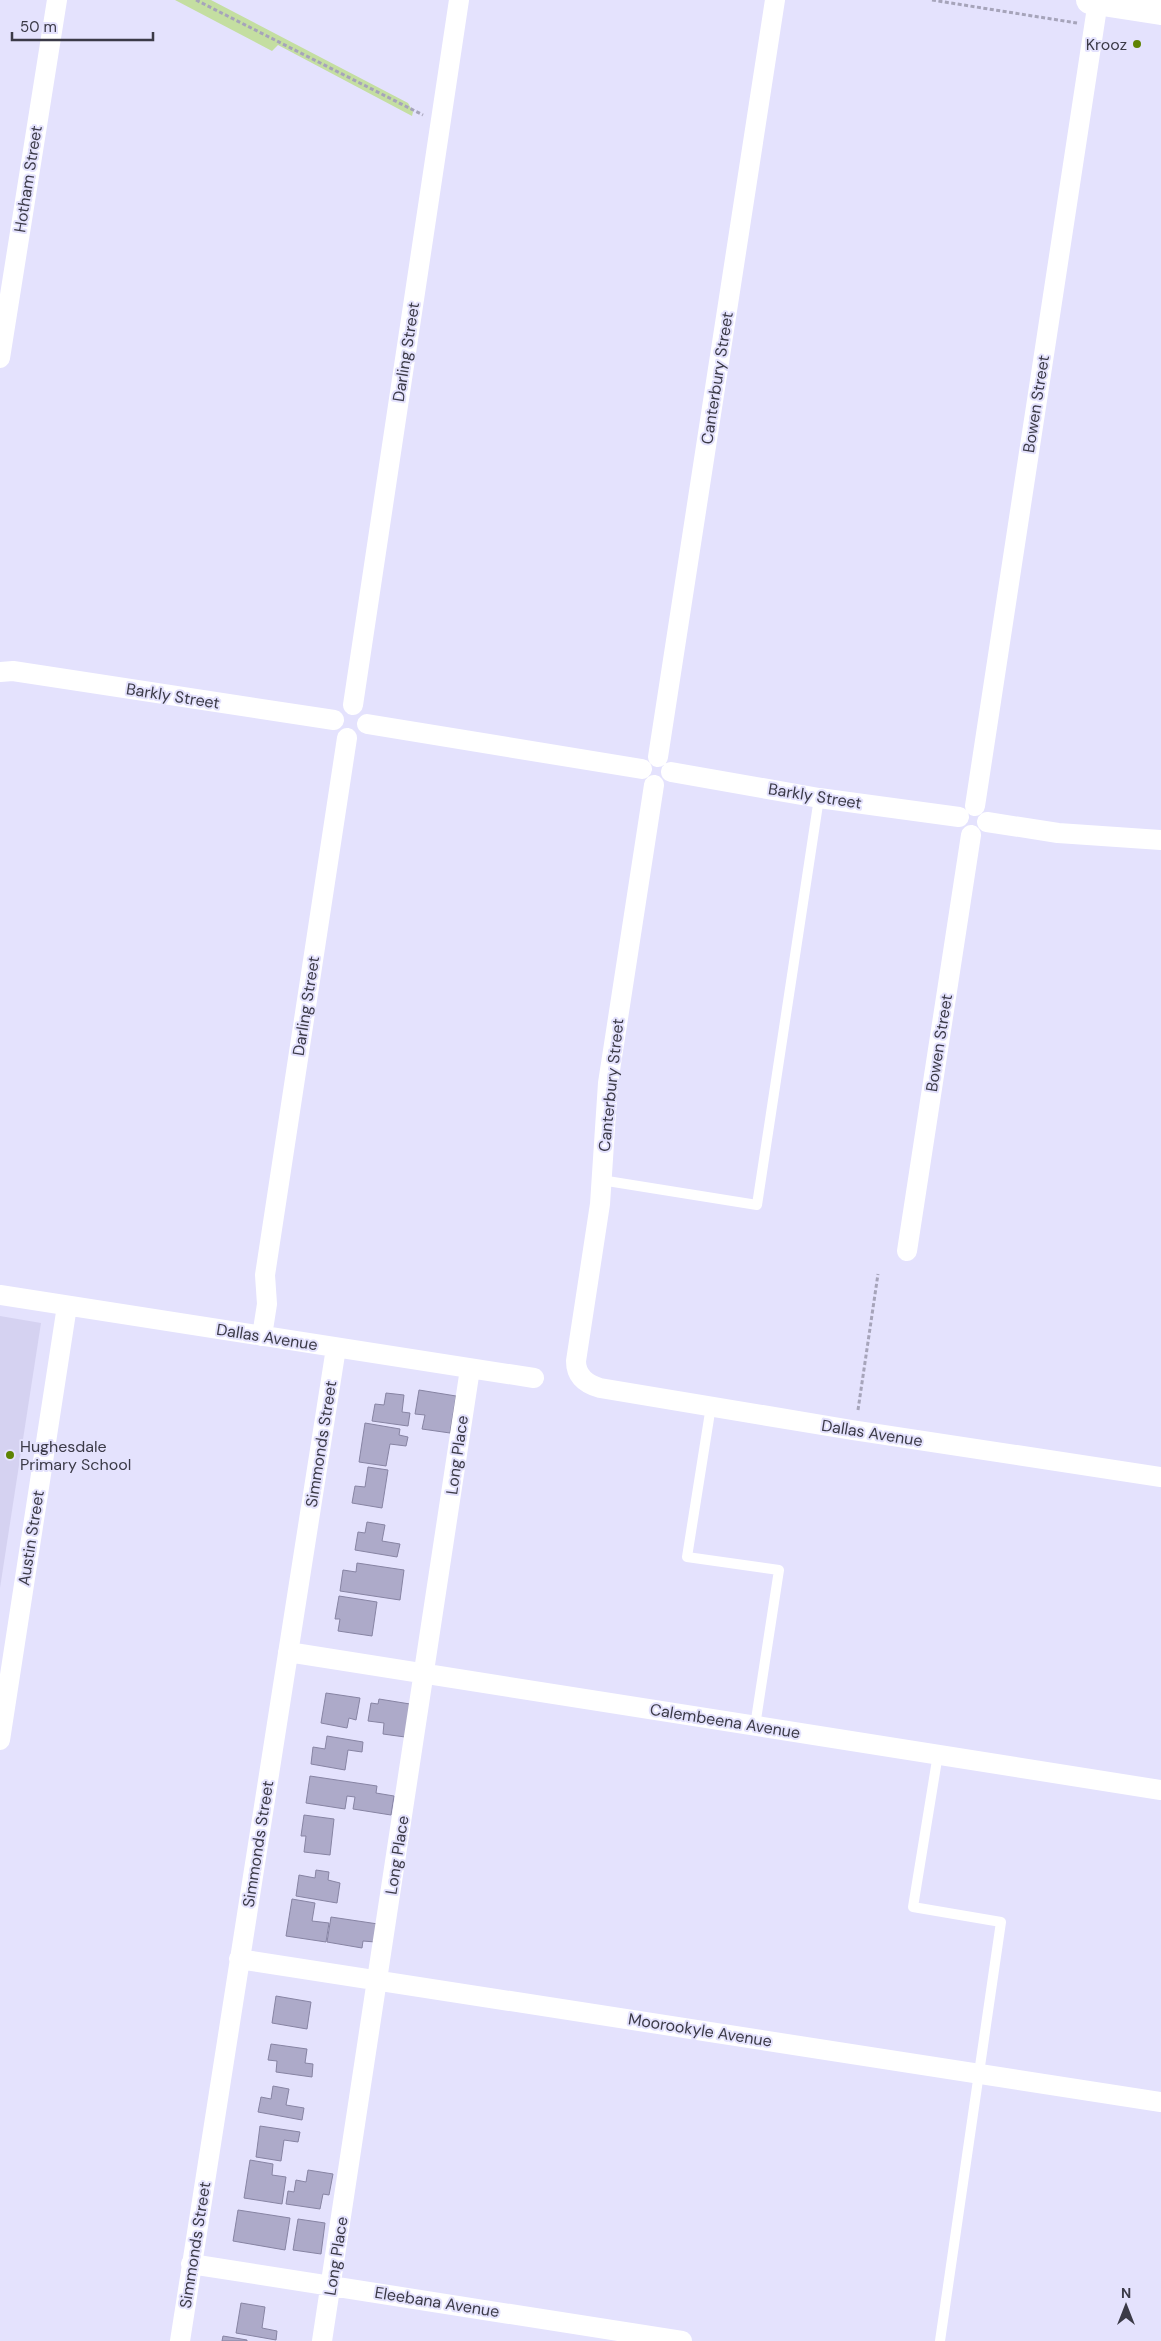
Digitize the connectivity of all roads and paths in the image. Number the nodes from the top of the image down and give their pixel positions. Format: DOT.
graph roads {
  1 [pos="57,0"];
  2 [pos="196,0"];
  3 [pos="459,0"];
  4 [pos="775,0"];
  5 [pos="932,0"];
  6 [pos="1090,8"];
  7 [pos="1161,11"];
  8 [pos="440,123"];
  9 [pos="0,358"];
  10 [pos="4,669"];
  11 [pos="353,705"];
  12 [pos="334,720"];
  13 [pos="367,724"];
  14 [pos="347,738"];
  15 [pos="657,766"];
  16 [pos="819,798"];
  17 [pos="967,811"];
  18 [pos="987,822"];
  19 [pos="971,835"];
  20 [pos="1161,840"];
  21 [pos="602,1180"];
  22 [pos="907,1251"];
  23 [pos="878,1274"];
  24 [pos="0,1296"];
  25 [pos="66,1306"];
  26 [pos="256,1335"];
  27 [pos="336,1348"];
  28 [pos="470,1369"];
  29 [pos="534,1378"];
  30 [pos="585,1382"];
  31 [pos="711,1406"];
  32 [pos="858,1410"];
  33 [pos="1161,1477"];
  34 [pos="288,1652"];
  35 [pos="424,1673"];
  36 [pos="755,1726"];
  37 [pos="0,1740"];
  38 [pos="938,1754"];
  39 [pos="1161,1790"];
  40 [pos="239,1960"];
  41 [pos="378,1981"];
  42 [pos="980,2073"];
  43 [pos="1161,2102"];
  44 [pos="192,2264"];
  45 [pos="331,2286"];
  46 [pos="180,2341"];
  47 [pos="322,2341"];
  48 [pos="682,2341"];
  49 [pos="940,2341"];
  1 -- 9 [label="street, Hotham Street"];
  2 -- 8 [label="path"];
  3 -- 8 [label="street, Darling Street"];
  4 -- 15 [label="street, Canterbury Street"];
  5 -- 6 [label="path"];
  6 -- 7 [label="street"];
  6 -- 17 [label="street, Bowen Street"];
  8 -- 11 [label="street, Darling Street"];
  10 -- 12 [label="street, Barkly Street"];
  11 -- 12 [label="street"];
  11 -- 13 [label="street"];
  12 -- 14 [label="street"];
  13 -- 14 [label="street"];
  13 -- 15 [label="street, Barkly Street"];
  14 -- 26 [label="street, Darling Street"];
  15 -- 16 [label="street, Barkly Street"];
  15 -- 21 [label="street, Canterbury Street"];
  16 -- 17 [label="street, Barkly Street"];
  16 -- 21 [label="lane"];
  17 -- 18 [label="street"];
  17 -- 19 [label="street"];
  18 -- 19 [label="street"];
  18 -- 20 [label="street"];
  19 -- 22 [label="street, Bowen Street"];
  21 -- 30 [label="street, Canterbury Street"];
  23 -- 32 [label="path"];
  24 -- 25 [label="street, Dallas Avenue"];
  25 -- 26 [label="street, Dallas Avenue"];
  25 -- 37 [label="street, Austin Street"];
  26 -- 27 [label="street, Dallas Avenue"];
  27 -- 28 [label="street, Dallas Avenue"];
  27 -- 34 [label="street, Simmonds Street"];
  28 -- 29 [label="street, Dallas Avenue"];
  28 -- 35 [label="street, Long Place"];
  30 -- 31 [label="street, Dallas Avenue"];
  31 -- 33 [label="street, Dallas Avenue"];
  31 -- 36 [label="lane"];
  34 -- 35 [label="street, Calembeena Avenue"];
  34 -- 40 [label="street, Simmonds Street"];
  35 -- 36 [label="street, Calembeena Avenue"];
  35 -- 41 [label="street, Long Place"];
  36 -- 38 [label="street, Calembeena Avenue"];
  38 -- 39 [label="street, Calembeena Avenue"];
  38 -- 42 [label="lane"];
  40 -- 41 [label="street, Moorookyle Avenue"];
  40 -- 44 [label="street, Simmonds Street"];
  41 -- 42 [label="street, Moorookyle Avenue"];
  41 -- 45 [label="street, Long Place"];
  42 -- 43 [label="street, Moorookyle Avenue"];
  42 -- 49 [label="lane"];
  44 -- 45 [label="street, Eleebana Avenue"];
  44 -- 46 [label="street, Simmonds Street"];
  45 -- 47 [label="street, Long Place"];
  45 -- 48 [label="street, Eleebana Avenue"];
}
